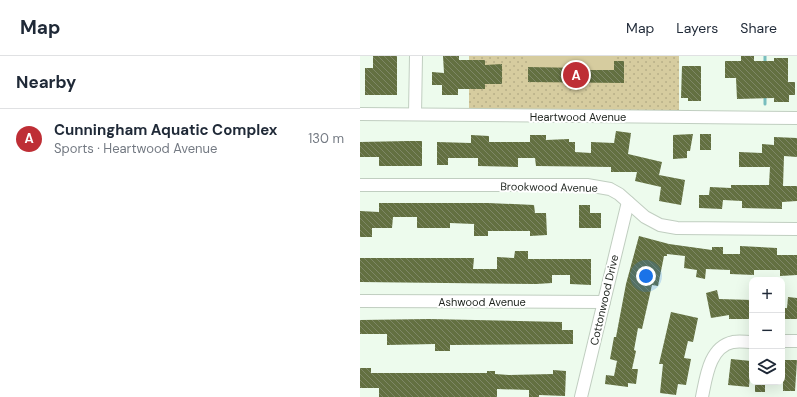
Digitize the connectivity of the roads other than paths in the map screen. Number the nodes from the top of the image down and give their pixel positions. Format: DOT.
graph roads {
  1 [pos="416,56"];
  2 [pos="360,114"];
  3 [pos="415,114"];
  4 [pos="797,118"];
  5 [pos="360,185"];
  6 [pos="628,202"];
  7 [pos="797,229"];
  8 [pos="360,301"];
  9 [pos="604,302"];
  10 [pos="785,341"];
  11 [pos="797,341"];
  12 [pos="749,342"];
  13 [pos="582,397"];
  14 [pos="702,397"];
  1 -- 3 [label="street"];
  2 -- 3 [label="street, Heartwood Avenue"];
  3 -- 4 [label="street, Heartwood Avenue"];
  5 -- 6 [label="street, Brookwood Avenue"];
  6 -- 7 [label="street, Brookwood Avenue"];
  6 -- 9 [label="street, Cottonwood Drive"];
  8 -- 9 [label="street, Ashwood Avenue"];
  9 -- 13 [label="street, Cottonwood Drive"];
  10 -- 11 [label="street"];
  12 -- 14 [label="street"];
}
